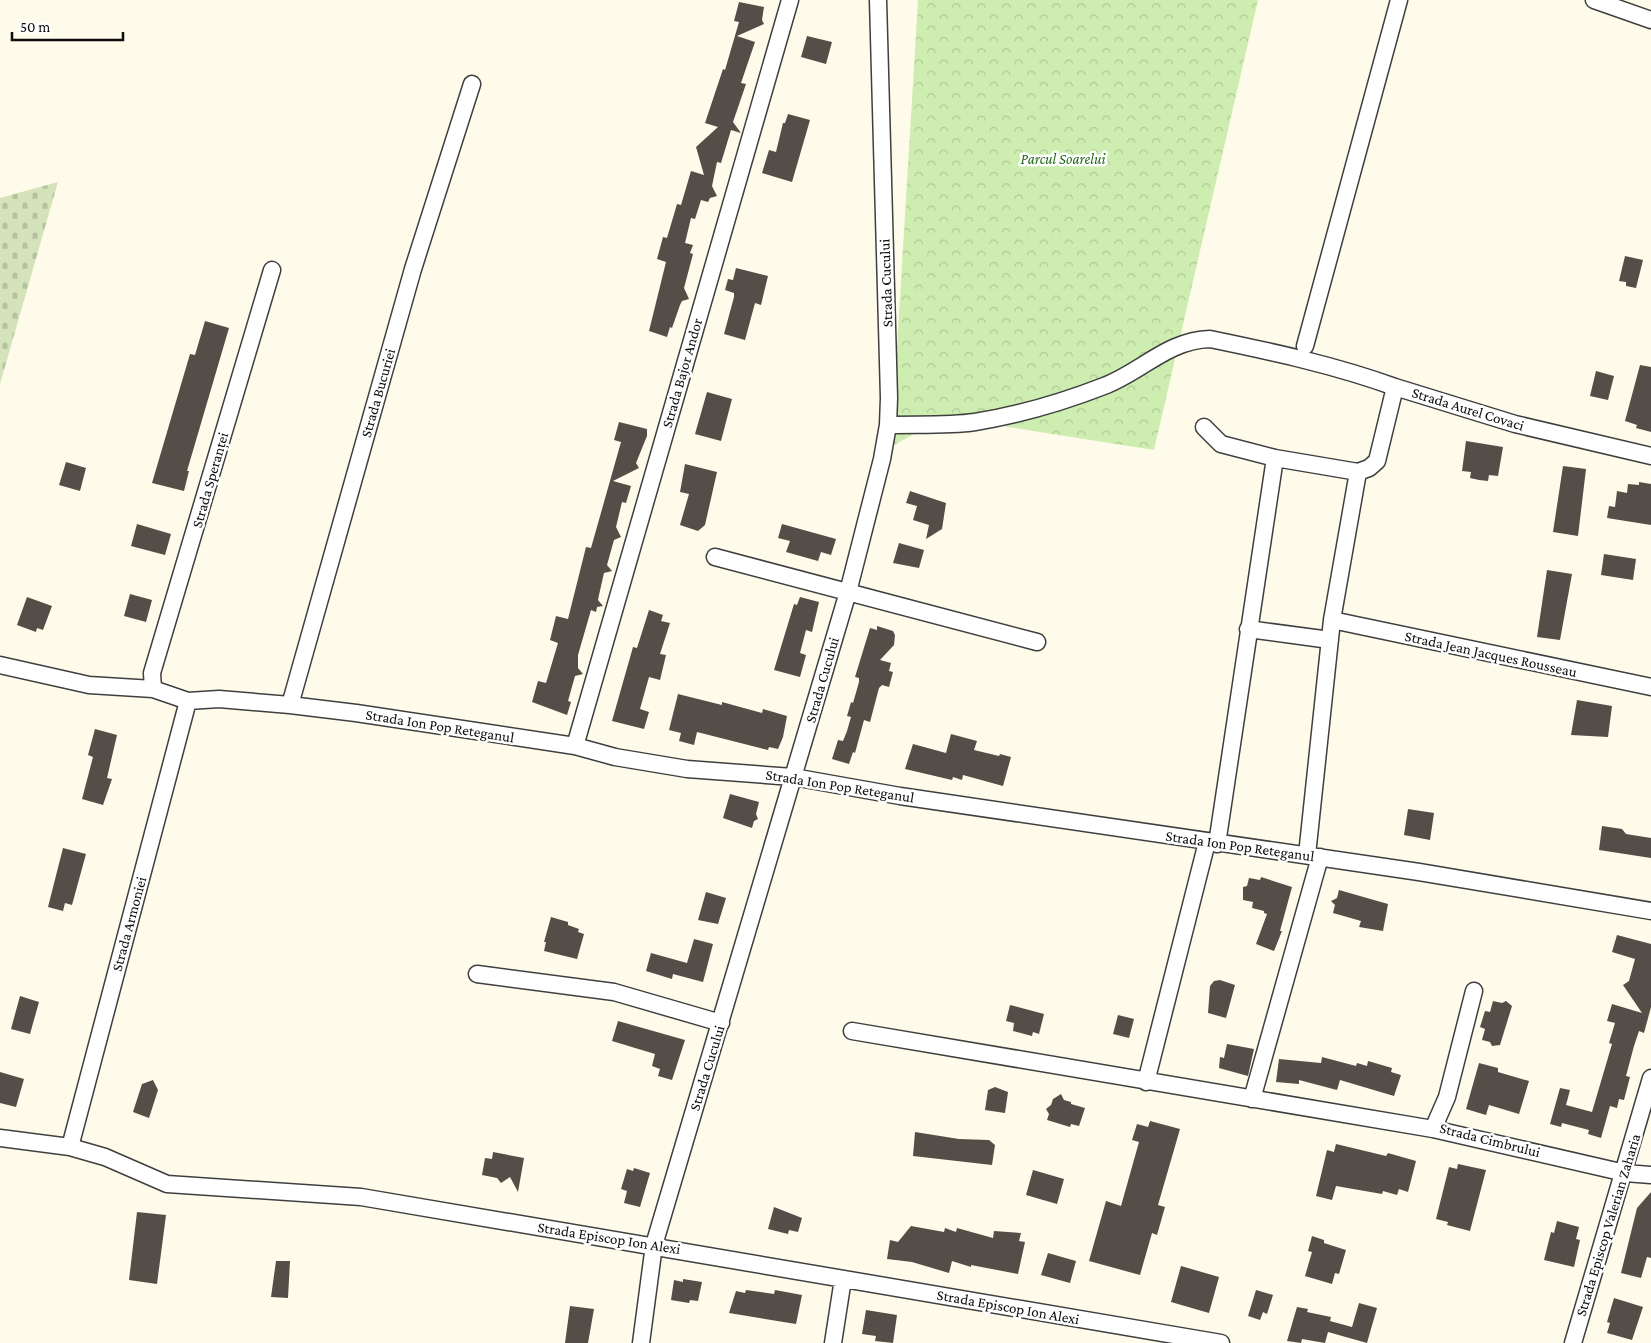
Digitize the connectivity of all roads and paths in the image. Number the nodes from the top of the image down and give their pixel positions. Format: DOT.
graph roads {
  1 [pos="790,0"];
  2 [pos="878,0"];
  3 [pos="1399,0"];
  4 [pos="1594,0"];
  5 [pos="1624,5"];
  6 [pos="1651,20"];
  7 [pos="472,84"];
  8 [pos="272,270"];
  9 [pos="1305,346"];
  10 [pos="1395,387"];
  11 [pos="888,425"];
  12 [pos="1204,427"];
  13 [pos="1651,456"];
  14 [pos="1274,458"];
  15 [pos="1358,472"];
  16 [pos="716,557"];
  17 [pos="848,592"];
  18 [pos="1332,620"];
  19 [pos="1248,629"];
  20 [pos="1330,640"];
  21 [pos="1037,642"];
  22 [pos="0,666"];
  23 [pos="1651,687"];
  24 [pos="154,689"];
  25 [pos="188,701"];
  26 [pos="290,705"];
  27 [pos="575,746"];
  28 [pos="793,777"];
  29 [pos="1212,843"];
  30 [pos="1313,856"];
  31 [pos="1651,911"];
  32 [pos="477,974"];
  33 [pos="1474,991"];
  34 [pos="721,1022"];
  35 [pos="852,1031"];
  36 [pos="1651,1078"];
  37 [pos="1146,1082"];
  38 [pos="1252,1099"];
  39 [pos="1434,1129"];
  40 [pos="0,1138"];
  41 [pos="70,1147"];
  42 [pos="1625,1173"];
  43 [pos="1651,1175"];
  44 [pos="654,1245"];
  45 [pos="843,1280"];
  46 [pos="641,1343"];
  47 [pos="833,1343"];
  48 [pos="1220,1343"];
  49 [pos="1573,1343"];
  1 -- 27 [label="street, Strada Bajor Andor"];
  2 -- 11 [label="street, Strada Cucului"];
  3 -- 9 [label="street"];
  4 -- 5 [label="street"];
  5 -- 6 [label="street"];
  7 -- 26 [label="street, Strada Bucuriei"];
  8 -- 24 [label="street, Strada Speranței"];
  10 -- 11 [label="street"];
  10 -- 13 [label="street, Strada Aurel Covaci"];
  10 -- 15 [label="street, Strada Aurel Covaci"];
  11 -- 17 [label="street, Strada Cucului"];
  12 -- 14 [label="street"];
  14 -- 15 [label="street"];
  14 -- 19 [label="street"];
  15 -- 18 [label="street"];
  16 -- 17 [label="street"];
  17 -- 21 [label="street"];
  17 -- 28 [label="street, Strada Cucului"];
  18 -- 20 [label="street"];
  18 -- 23 [label="street, Strada Jean Jacques Rousseau"];
  19 -- 20 [label="street"];
  19 -- 29 [label="street"];
  20 -- 30 [label="street"];
  22 -- 24 [label="street, Strada Ion Pop Reteganul"];
  24 -- 25 [label="street, Strada Ion Pop Reteganul"];
  25 -- 26 [label="street, Strada Ion Pop Reteganul"];
  25 -- 41 [label="street, Strada Armoniei"];
  26 -- 27 [label="street, Strada Ion Pop Reteganul"];
  27 -- 28 [label="street, Strada Ion Pop Reteganul"];
  28 -- 29 [label="street, Strada Ion Pop Reteganul"];
  28 -- 34 [label="street, Strada Cucului"];
  29 -- 30 [label="street, Strada Ion Pop Reteganul"];
  29 -- 37 [label="street"];
  30 -- 31 [label="street, Strada Ion Pop Reteganul"];
  30 -- 38 [label="street"];
  32 -- 34 [label="street"];
  33 -- 39 [label="street, Strada Cimbrului"];
  34 -- 44 [label="street, Strada Cucului"];
  35 -- 37 [label="street"];
  36 -- 42 [label="street, Strada Episcop Valerian Zaharia"];
  37 -- 38 [label="street"];
  38 -- 39 [label="street"];
  39 -- 42 [label="street, Strada Cimbrului"];
  40 -- 41 [label="street, Strada Episcop Ion Alexi"];
  41 -- 44 [label="street, Strada Episcop Ion Alexi"];
  42 -- 43 [label="street, Strada Cimbrului"];
  42 -- 49 [label="street, Strada Episcop Valerian Zaharia"];
  44 -- 45 [label="street, Strada Episcop Ion Alexi"];
  44 -- 46 [label="street, Strada Cucului"];
  45 -- 47 [label="street"];
  45 -- 48 [label="street, Strada Episcop Ion Alexi"];
}
